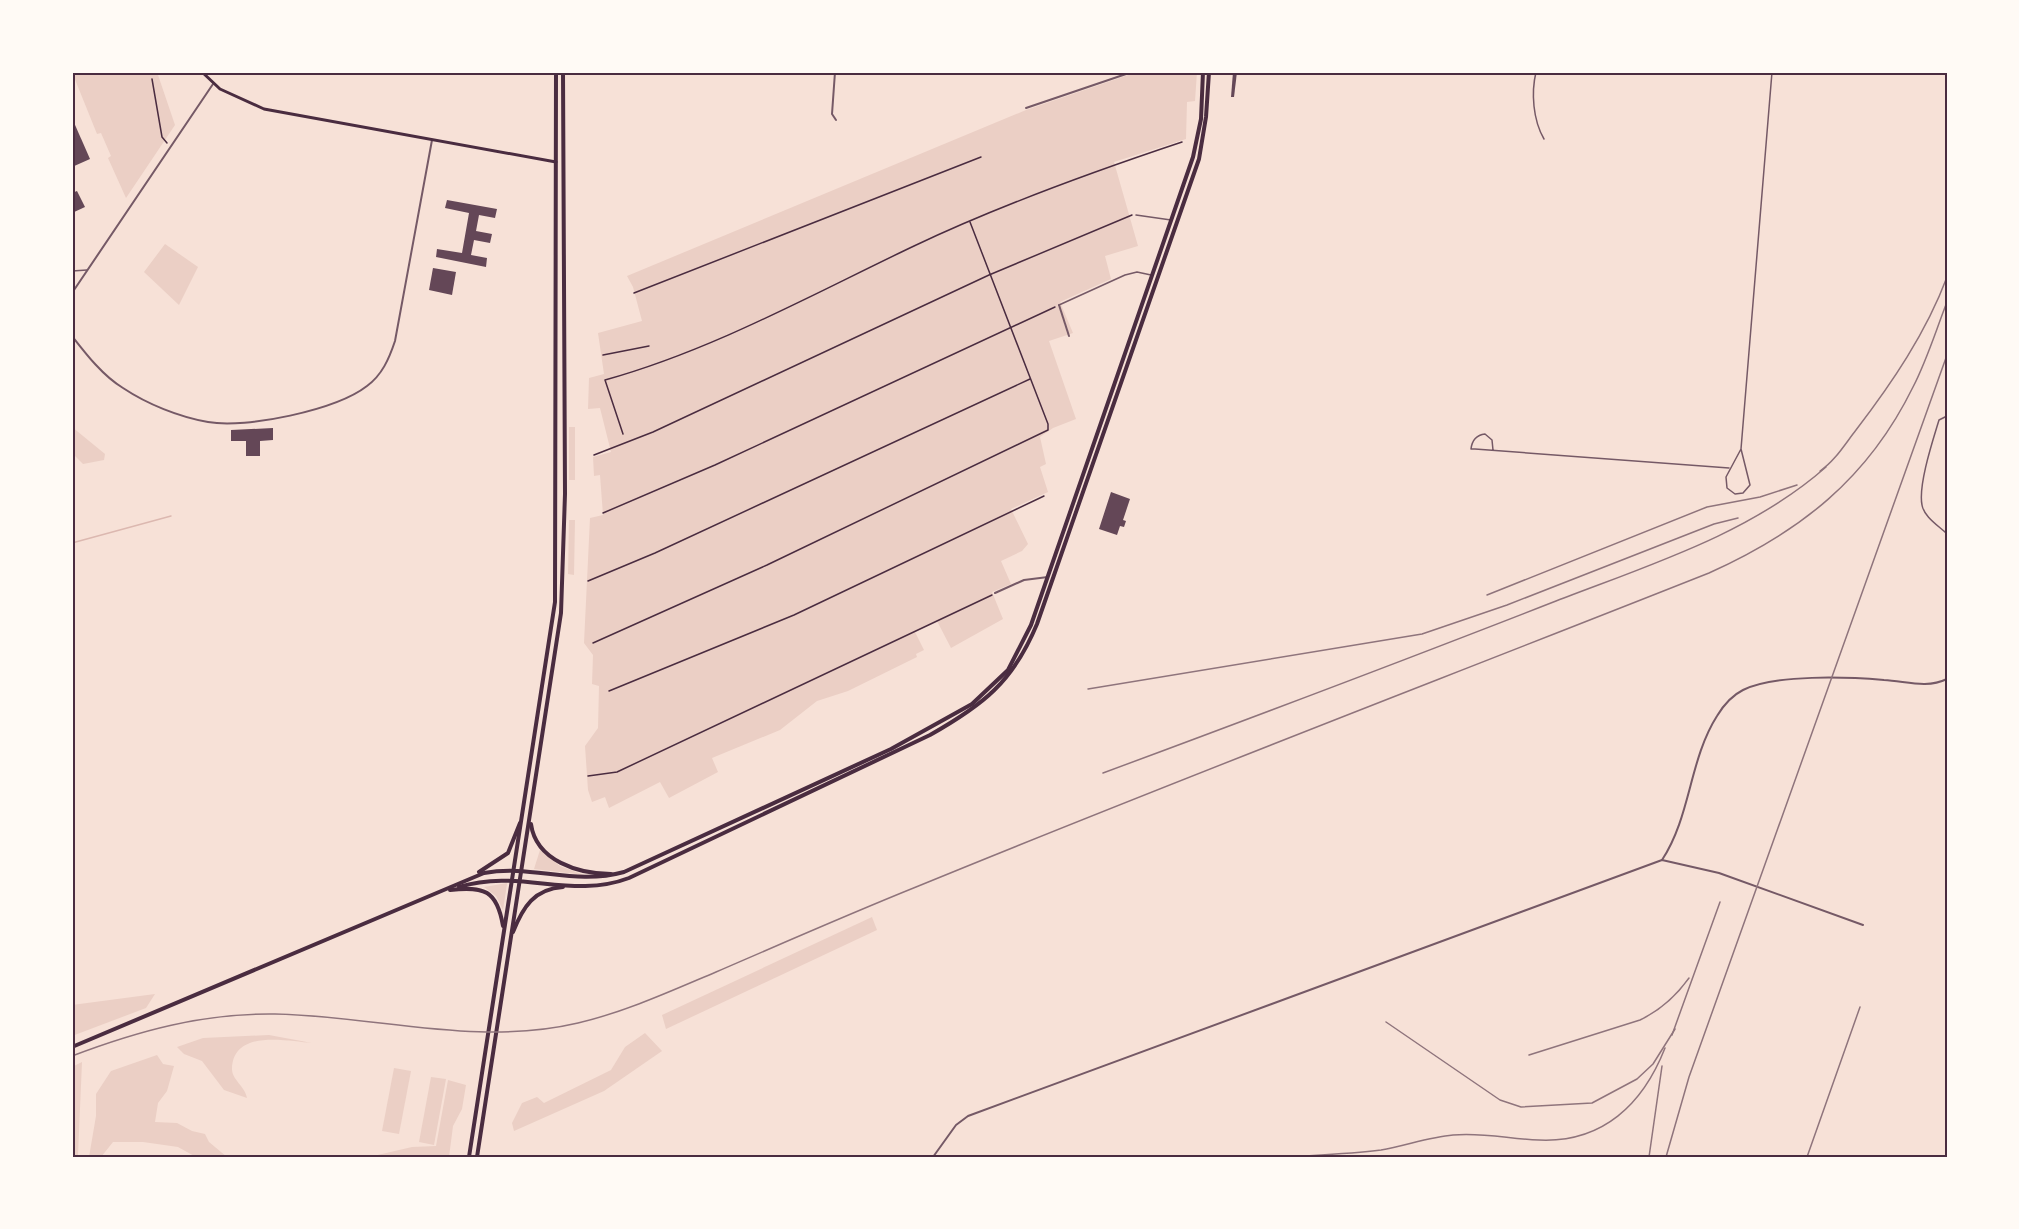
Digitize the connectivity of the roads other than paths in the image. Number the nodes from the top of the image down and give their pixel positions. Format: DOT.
graph roads {
  1 [pos="202,72"];
  2 [pos="556,72"];
  3 [pos="564,72"];
  4 [pos="835,72"];
  5 [pos="1132,72"];
  6 [pos="1203,72"];
  7 [pos="1209,72"];
  8 [pos="1536,72"];
  9 [pos="1772,72"];
  10 [pos="213,84"];
  11 [pos="1026,108"];
  12 [pos="836,120"];
  13 [pos="1544,139"];
  14 [pos="432,140"];
  15 [pos="556,162"];
  16 [pos="563,162"];
  17 [pos="1136,214"];
  18 [pos="1172,220"];
  19 [pos="87,270"];
  20 [pos="72,271"];
  21 [pos="1152,275"];
  22 [pos="72,293"];
  23 [pos="1059,305"];
  24 [pos="72,336"];
  25 [pos="1069,336"];
  26 [pos="1947,416"];
  27 [pos="1741,449"];
  28 [pos="1492,450"];
  29 [pos="1730,468"];
  30 [pos="1947,534"];
  31 [pos="1048,577"];
  32 [pos="996,593"];
  33 [pos="1947,679"];
  34 [pos="522,817"];
  35 [pos="530,818"];
  36 [pos="1662,860"];
  37 [pos="514,870"];
  38 [pos="522,872"];
  39 [pos="624,872"];
  40 [pos="513,879"];
  41 [pos="520,880"];
  42 [pos="573,887"];
  43 [pos="447,891"];
  44 [pos="1863,925"];
  45 [pos="504,932"];
  46 [pos="510,939"];
  47 [pos="72,1047"];
  48 [pos="469,1157"];
  49 [pos="477,1157"];
  50 [pos="933,1157"];
  1 -- 10 [label="main road"];
  2 -- 15 [label="main road"];
  3 -- 16 [label="main road"];
  4 -- 12 [label="street"];
  5 -- 11 [label="street"];
  6 -- 18 [label="main road"];
  7 -- 42 [label="main road"];
  8 -- 13 [label="lane"];
  9 -- 27 [label="lane"];
  10 -- 14 [label="main road"];
  10 -- 19 [label="street"];
  14 -- 15 [label="main road"];
  14 -- 24 [label="street"];
  15 -- 16 [label="main road"];
  15 -- 34 [label="main road"];
  16 -- 35 [label="main road"];
  17 -- 18 [label="lane"];
  18 -- 21 [label="main road"];
  19 -- 20 [label="lane"];
  19 -- 22 [label="street"];
  21 -- 23 [label="lane"];
  21 -- 31 [label="main road"];
  23 -- 25 [label="street"];
  26 -- 30 [label="lane"];
  27 -- 29 [label="lane"];
  27 -- 29 [label="lane"];
  28 -- 28 [label="lane"];
  28 -- 29 [label="lane"];
  31 -- 32 [label="street"];
  31 -- 39 [label="main road"];
  33 -- 36 [label="street"];
  34 -- 37 [label="main road"];
  34 -- 43 [label="main road"];
  35 -- 38 [label="main road"];
  35 -- 39 [label="main road"];
  36 -- 44 [label="street"];
  36 -- 50 [label="street"];
  37 -- 38 [label="main road"];
  37 -- 40 [label="main road"];
  37 -- 43 [label="main road"];
  38 -- 39 [label="main road"];
  38 -- 41 [label="main road"];
  40 -- 41 [label="main road"];
  40 -- 43 [label="main road"];
  40 -- 45 [label="main road"];
  41 -- 42 [label="main road"];
  41 -- 46 [label="main road"];
  42 -- 46 [label="main road"];
  43 -- 45 [label="main road"];
  43 -- 47 [label="main road"];
  45 -- 48 [label="main road"];
  46 -- 49 [label="main road"];
}
